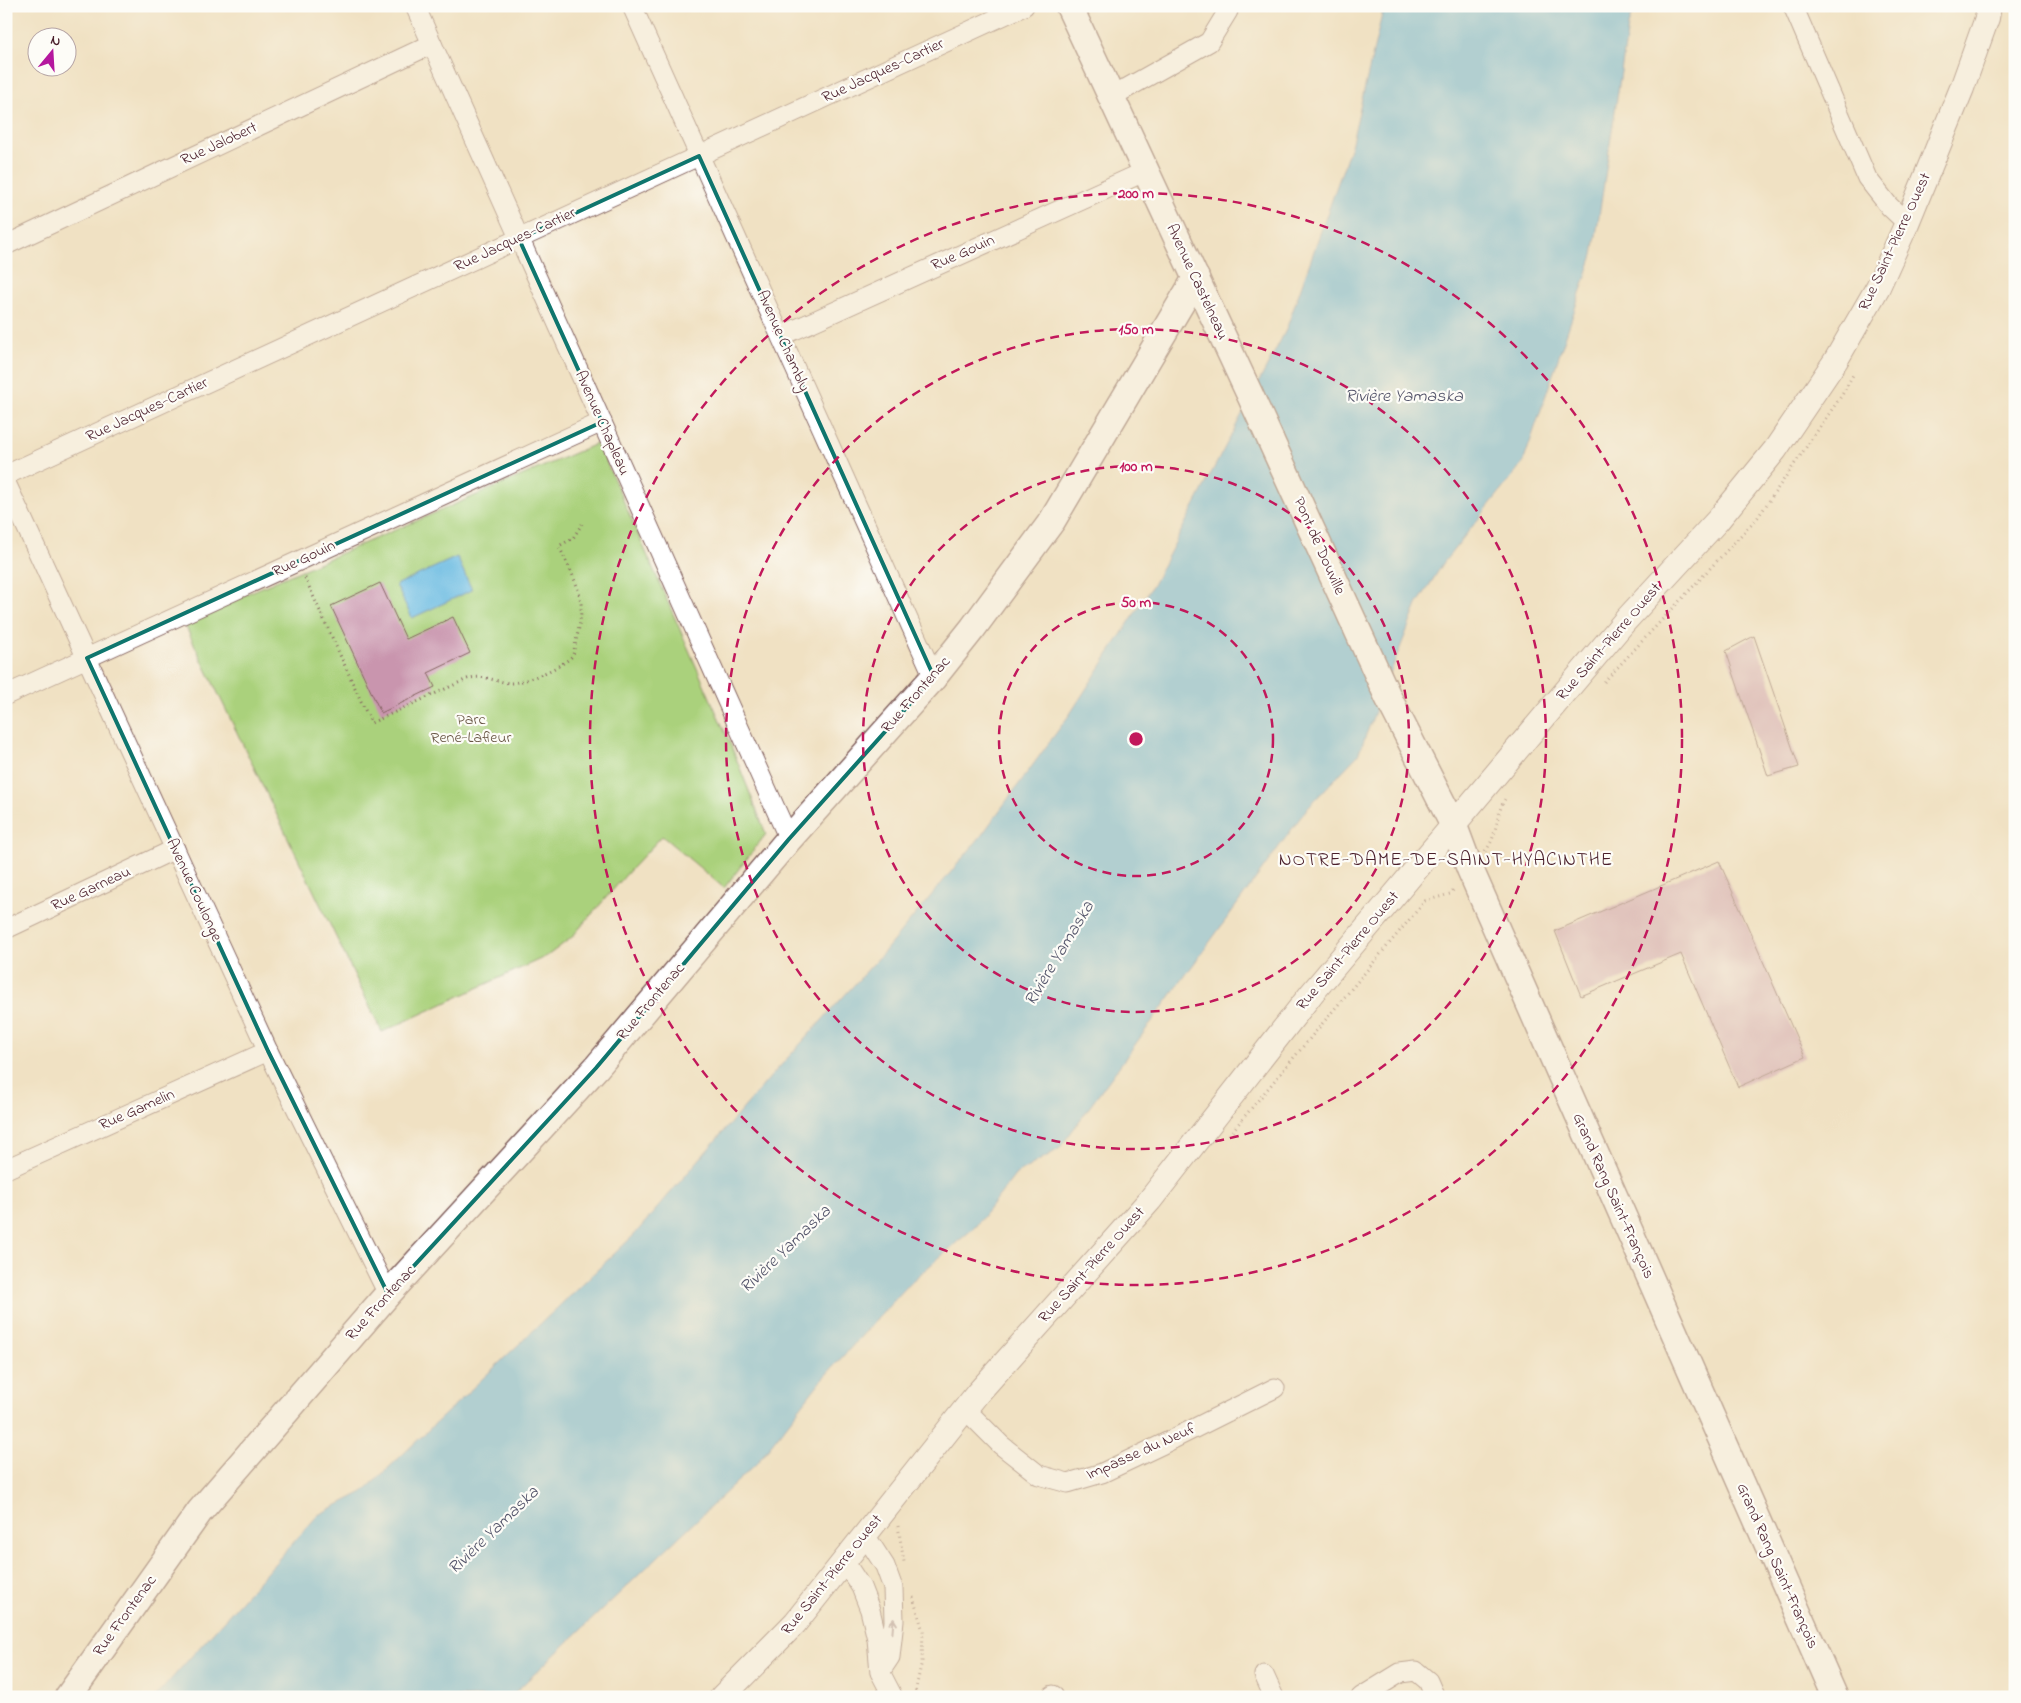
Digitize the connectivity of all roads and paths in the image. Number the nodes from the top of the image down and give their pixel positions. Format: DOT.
graph roads {
  1 [pos="415,6"];
  2 [pos="632,6"];
  3 [pos="1024,6"];
  4 [pos="1069,6"];
  5 [pos="1229,6"];
  6 [pos="1793,6"];
  7 [pos="1989,6"];
  8 [pos="432,44"];
  9 [pos="1112,97"];
  10 [pos="699,156"];
  11 [pos="1146,171"];
  12 [pos="1907,223"];
  13 [pos="519,238"];
  14 [pos="6,245"];
  15 [pos="1196,278"];
  16 [pos="780,336"];
  17 [pos="1250,395"];
  18 [pos="602,422"];
  19 [pos="6,475"];
  20 [pos="6,483"];
  21 [pos="582,524"];
  22 [pos="298,562"];
  23 [pos="87,658"];
  24 [pos="934,676"];
  25 [pos="6,695"];
  26 [pos="1388,697"];
  27 [pos="1454,826"];
  28 [pos="789,839"];
  29 [pos="175,849"];
  30 [pos="6,929"];
  31 [pos="268,1051"];
  32 [pos="6,1168"];
  33 [pos="388,1294"];
  34 [pos="1275,1388"];
  35 [pos="965,1409"];
  36 [pos="866,1535"];
  37 [pos="844,1561"];
  38 [pos="880,1672"];
  39 [pos="1264,1675"];
  40 [pos="68,1697"];
  41 [pos="722,1697"];
  42 [pos="892,1697"];
  43 [pos="1274,1697"];
  44 [pos="1361,1697"];
  45 [pos="1435,1697"];
  46 [pos="1835,1697"];
  1 -- 8 [label="street, Avenue Chapleau"];
  2 -- 10 [label="street, Avenue Chambly"];
  3 -- 10 [label="street, Rue Jacques-Cartier"];
  4 -- 9 [label="main road, Avenue Castelneau"];
  5 -- 9 [label="street"];
  6 -- 12 [label="street"];
  7 -- 12 [label="street, Rue Saint-Pierre Ouest"];
  8 -- 13 [label="street, Avenue Chapleau"];
  8 -- 14 [label="street, Rue Jalobert"];
  9 -- 11 [label="main road, Avenue Castelneau"];
  10 -- 13 [label="street, Rue Jacques-Cartier"];
  10 -- 16 [label="street, Avenue Chambly"];
  11 -- 15 [label="main road, Avenue Castelneau"];
  11 -- 16 [label="street, Rue Gouin"];
  12 -- 27 [label="street, Rue Saint-Pierre Ouest"];
  13 -- 18 [label="street, Avenue Chapleau"];
  13 -- 19 [label="street, Rue Jacques-Cartier"];
  15 -- 17 [label="main road, Avenue Castelneau"];
  15 -- 24 [label="main road, Rue Frontenac"];
  16 -- 24 [label="street, Avenue Chambly"];
  17 -- 26 [label="main road, Pont de Douville"];
  18 -- 22 [label="street, Rue Gouin"];
  18 -- 28 [label="street, Avenue Chapleau"];
  20 -- 23 [label="street, Avenue Coulonge"];
  21 -- 22 [label="path"];
  22 -- 23 [label="street, Rue Gouin"];
  23 -- 25 [label="street, Rue Gouin"];
  23 -- 29 [label="street, Avenue Coulonge"];
  24 -- 28 [label="main road, Rue Frontenac"];
  26 -- 27 [label="main road, Grand Rang Saint-François"];
  27 -- 35 [label="street, Rue Saint-Pierre Ouest"];
  27 -- 46 [label="main road, Grand Rang Saint-François"];
  28 -- 33 [label="main road, Rue Frontenac"];
  29 -- 30 [label="street, Rue Garneau"];
  29 -- 31 [label="street, Avenue Coulonge"];
  31 -- 32 [label="street, Rue Gamelin"];
  31 -- 33 [label="street, Avenue Coulonge"];
  33 -- 40 [label="main road, Rue Frontenac"];
  34 -- 35 [label="street, Impasse du Neuf"];
  35 -- 36 [label="street, Rue Saint-Pierre Ouest"];
  36 -- 37 [label="street, Rue Saint-Pierre Ouest"];
  38 -- 36 [label="street, one-way"];
  37 -- 38 [label="street"];
  37 -- 41 [label="street, Rue Saint-Pierre Ouest"];
  38 -- 42 [label="street"];
  39 -- 43 [label="street"];
  44 -- 45 [label="street"];
}
